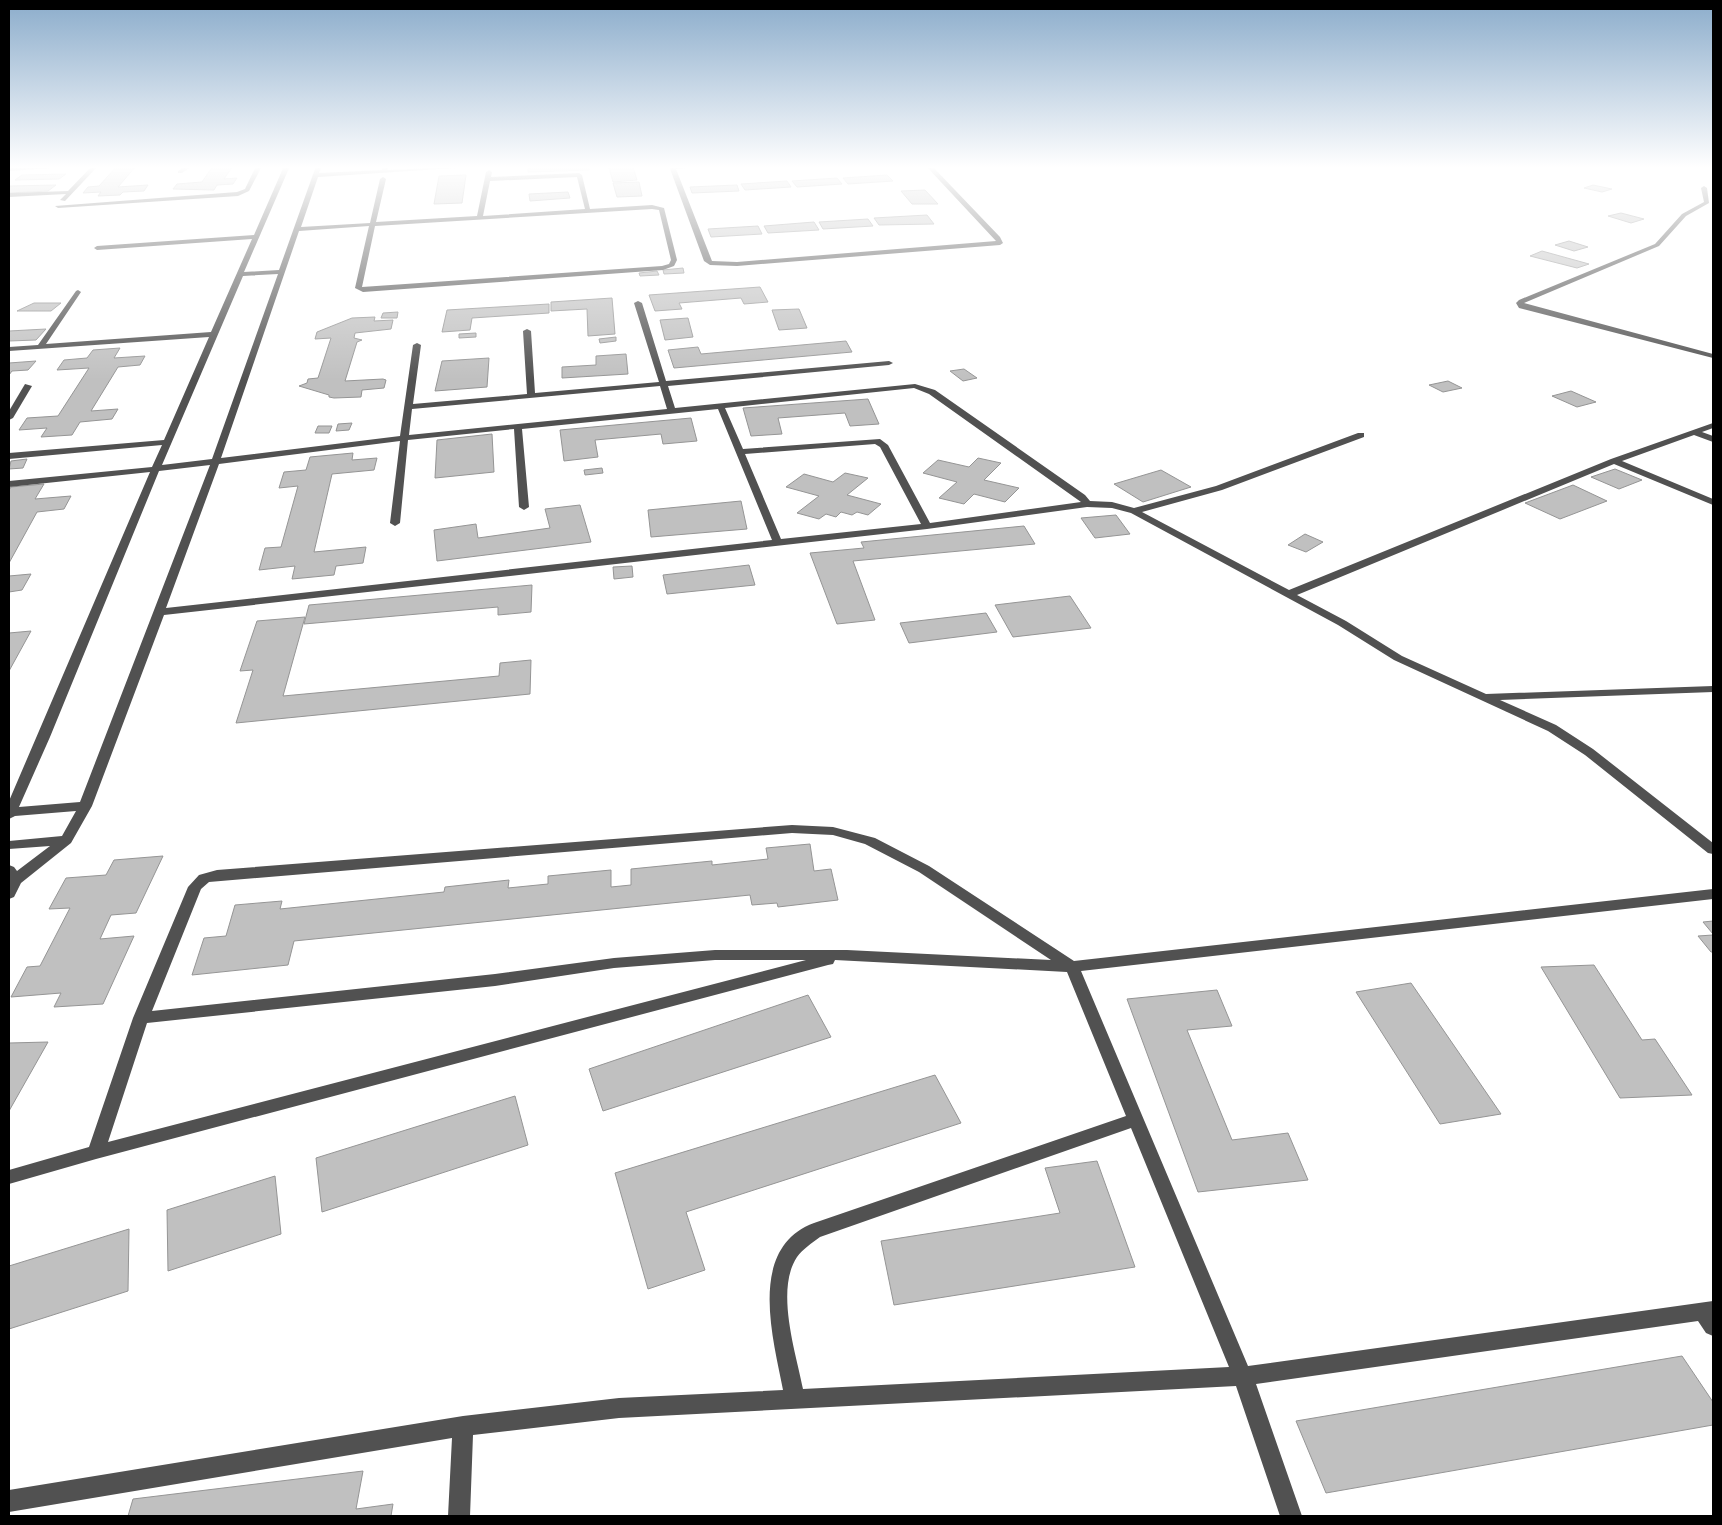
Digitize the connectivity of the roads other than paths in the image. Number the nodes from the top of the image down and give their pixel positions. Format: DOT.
graph roads {
  1 [pos="253,237"];
  2 [pos="255,237"];
  3 [pos="294,237"];
  4 [pos="368,237"];
  5 [pos="668,237"];
  6 [pos="698,237"];
  7 [pos="997,237"];
  8 [pos="1665,237"];
  9 [pos="98,248"];
  10 [pos="282,272"];
  11 [pos="241,274"];
  12 [pos="78,292"];
  13 [pos="638,303"];
  14 [pos="527,331"];
  15 [pos="215,334"];
  16 [pos="417,344"];
  17 [pos="41,346"];
  18 [pos="9,349"];
  19 [pos="1713,356"];
  20 [pos="888,363"];
  21 [pos="664,385"];
  22 [pos="28,386"];
  23 [pos="531,396"];
  24 [pos="407,407"];
  25 [pos="721,407"];
  26 [pos="672,412"];
  27 [pos="9,418"];
  28 [pos="1713,425"];
  29 [pos="518,427"];
  30 [pos="1697,433"];
  31 [pos="1361,435"];
  32 [pos="405,438"];
  33 [pos="1713,439"];
  34 [pos="167,442"];
  35 [pos="740,452"];
  36 [pos="9,456"];
  37 [pos="1614,461"];
  38 [pos="214,462"];
  39 [pos="155,470"];
  40 [pos="9,484"];
  41 [pos="1713,502"];
  42 [pos="1087,504"];
  43 [pos="524,507"];
  44 [pos="1134,510"];
  45 [pos="395,523"];
  46 [pos="927,526"];
  47 [pos="777,541"];
  48 [pos="1290,594"];
  49 [pos="159,612"];
  50 [pos="1713,689"];
  51 [pos="1482,697"];
  52 [pos="85,806"];
  53 [pos="9,813"];
  54 [pos="66,840"];
  55 [pos="9,845"];
  56 [pos="1713,850"];
  57 [pos="12,875"];
  58 [pos="9,894"];
  59 [pos="1713,894"];
  60 [pos="847,955"];
  61 [pos="1072,968"];
  62 [pos="141,1018"];
  63 [pos="1136,1119"];
  64 [pos="96,1152"];
  65 [pos="9,1177"];
  66 [pos="1710,1316"];
  67 [pos="1243,1376"];
  68 [pos="795,1398"];
  69 [pos="463,1426"];
  70 [pos="9,1501"];
  71 [pos="459,1516"];
  72 [pos="1291,1516"];
  1 -- 9 [label="street"];
  2 -- 11 [label="street"];
  3 -- 10 [label="street"];
  4 -- 5 [label="street"];
  6 -- 7 [label="street"];
  8 -- 19 [label="street"];
  10 -- 11 [label="street"];
  10 -- 38 [label="street"];
  11 -- 15 [label="street"];
  12 -- 17 [label="street"];
  13 -- 21 [label="street"];
  14 -- 23 [label="street"];
  15 -- 17 [label="street"];
  15 -- 34 [label="street"];
  16 -- 24 [label="street"];
  17 -- 18 [label="street"];
  20 -- 21 [label="street"];
  21 -- 23 [label="street"];
  21 -- 26 [label="street"];
  22 -- 27 [label="street"];
  23 -- 24 [label="street"];
  24 -- 32 [label="street"];
  25 -- 26 [label="street"];
  25 -- 35 [label="street"];
  25 -- 42 [label="street"];
  26 -- 29 [label="street"];
  28 -- 30 [label="street"];
  29 -- 32 [label="street"];
  29 -- 43 [label="street"];
  30 -- 33 [label="street"];
  30 -- 37 [label="street"];
  31 -- 44 [label="street"];
  32 -- 38 [label="street"];
  32 -- 45 [label="street"];
  34 -- 36 [label="street"];
  34 -- 39 [label="street"];
  35 -- 46 [label="street"];
  35 -- 47 [label="street"];
  37 -- 41 [label="street"];
  37 -- 48 [label="street"];
  38 -- 39 [label="street"];
  38 -- 49 [label="street"];
  39 -- 40 [label="street"];
  39 -- 53 [label="street"];
  42 -- 44 [label="street"];
  42 -- 46 [label="street"];
  44 -- 48 [label="street"];
  46 -- 47 [label="street"];
  47 -- 49 [label="street"];
  48 -- 51 [label="street"];
  49 -- 52 [label="street"];
  50 -- 51 [label="street"];
  51 -- 56 [label="street"];
  52 -- 53 [label="street"];
  52 -- 54 [label="street"];
  54 -- 55 [label="street"];
  54 -- 57 [label="street"];
  57 -- 58 [label="street"];
  59 -- 61 [label="street"];
  60 -- 61 [label="street"];
  60 -- 62 [label="street"];
  60 -- 64 [label="street"];
  61 -- 62 [label="street"];
  61 -- 63 [label="street"];
  62 -- 64 [label="street"];
  63 -- 67 [label="street"];
  63 -- 68 [label="street"];
  64 -- 65 [label="street"];
  66 -- 67 [label="street"];
  67 -- 68 [label="street"];
  67 -- 72 [label="street"];
  68 -- 69 [label="street"];
  69 -- 70 [label="street"];
  69 -- 71 [label="street"];
}
